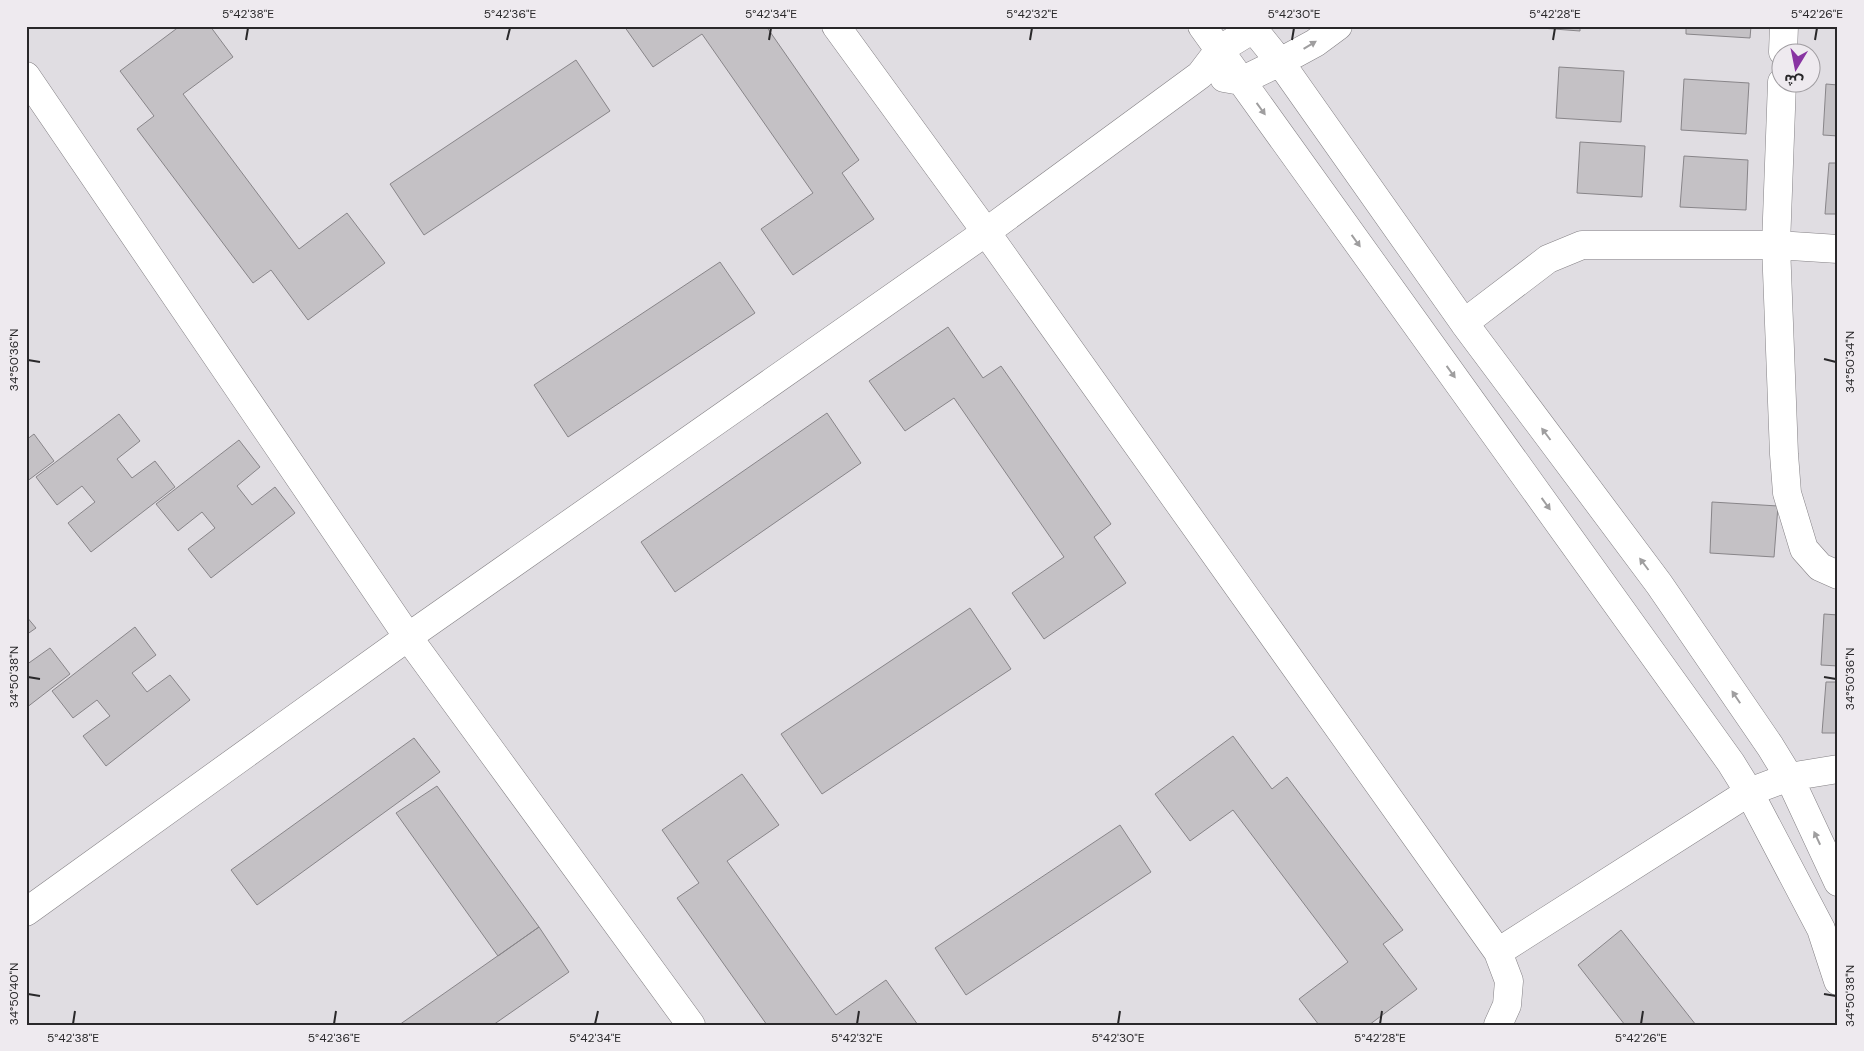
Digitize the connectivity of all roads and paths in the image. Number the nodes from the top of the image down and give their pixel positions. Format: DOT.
graph roads {
  1 [pos="836,26"];
  2 [pos="1202,26"];
  3 [pos="1338,26"];
  4 [pos="1784,26"];
  5 [pos="1254,27"];
  6 [pos="1783,42"];
  7 [pos="1219,50"];
  8 [pos="1280,62"];
  9 [pos="1200,75"];
  10 [pos="26,76"];
  11 [pos="1241,81"];
  12 [pos="1782,92"];
  13 [pos="986,232"];
  14 [pos="1776,245"];
  15 [pos="1838,249"];
  16 [pos="1464,323"];
  17 [pos="1838,574"];
  18 [pos="408,637"];
  19 [pos="1838,769"];
  20 [pos="1789,778"];
  21 [pos="1749,792"];
  22 [pos="1838,882"];
  23 [pos="26,912"];
  24 [pos="1498,952"];
  25 [pos="1838,981"];
  26 [pos="680,1021"];
  27 [pos="1498,1025"];
  1 -- 13 [label="street"];
  2 -- 7 [label="street"];
  8 -- 3 [label="street, one-way"];
  4 -- 6 [label="street"];
  5 -- 7 [label="street"];
  5 -- 8 [label="street"];
  7 -- 9 [label="street"];
  7 -- 11 [label="street"];
  8 -- 11 [label="street"];
  8 -- 16 [label="street"];
  9 -- 11 [label="street"];
  9 -- 13 [label="street"];
  10 -- 18 [label="street"];
  11 -- 21 [label="street, one-way"];
  12 -- 14 [label="street"];
  13 -- 18 [label="street"];
  13 -- 24 [label="street"];
  14 -- 15 [label="street"];
  14 -- 16 [label="street"];
  14 -- 17 [label="street"];
  20 -- 16 [label="street, one-way"];
  18 -- 23 [label="street"];
  18 -- 26 [label="street"];
  19 -- 20 [label="street"];
  20 -- 21 [label="street"];
  22 -- 20 [label="street, one-way"];
  21 -- 24 [label="street"];
  21 -- 25 [label="street"];
  24 -- 27 [label="street"];
}
